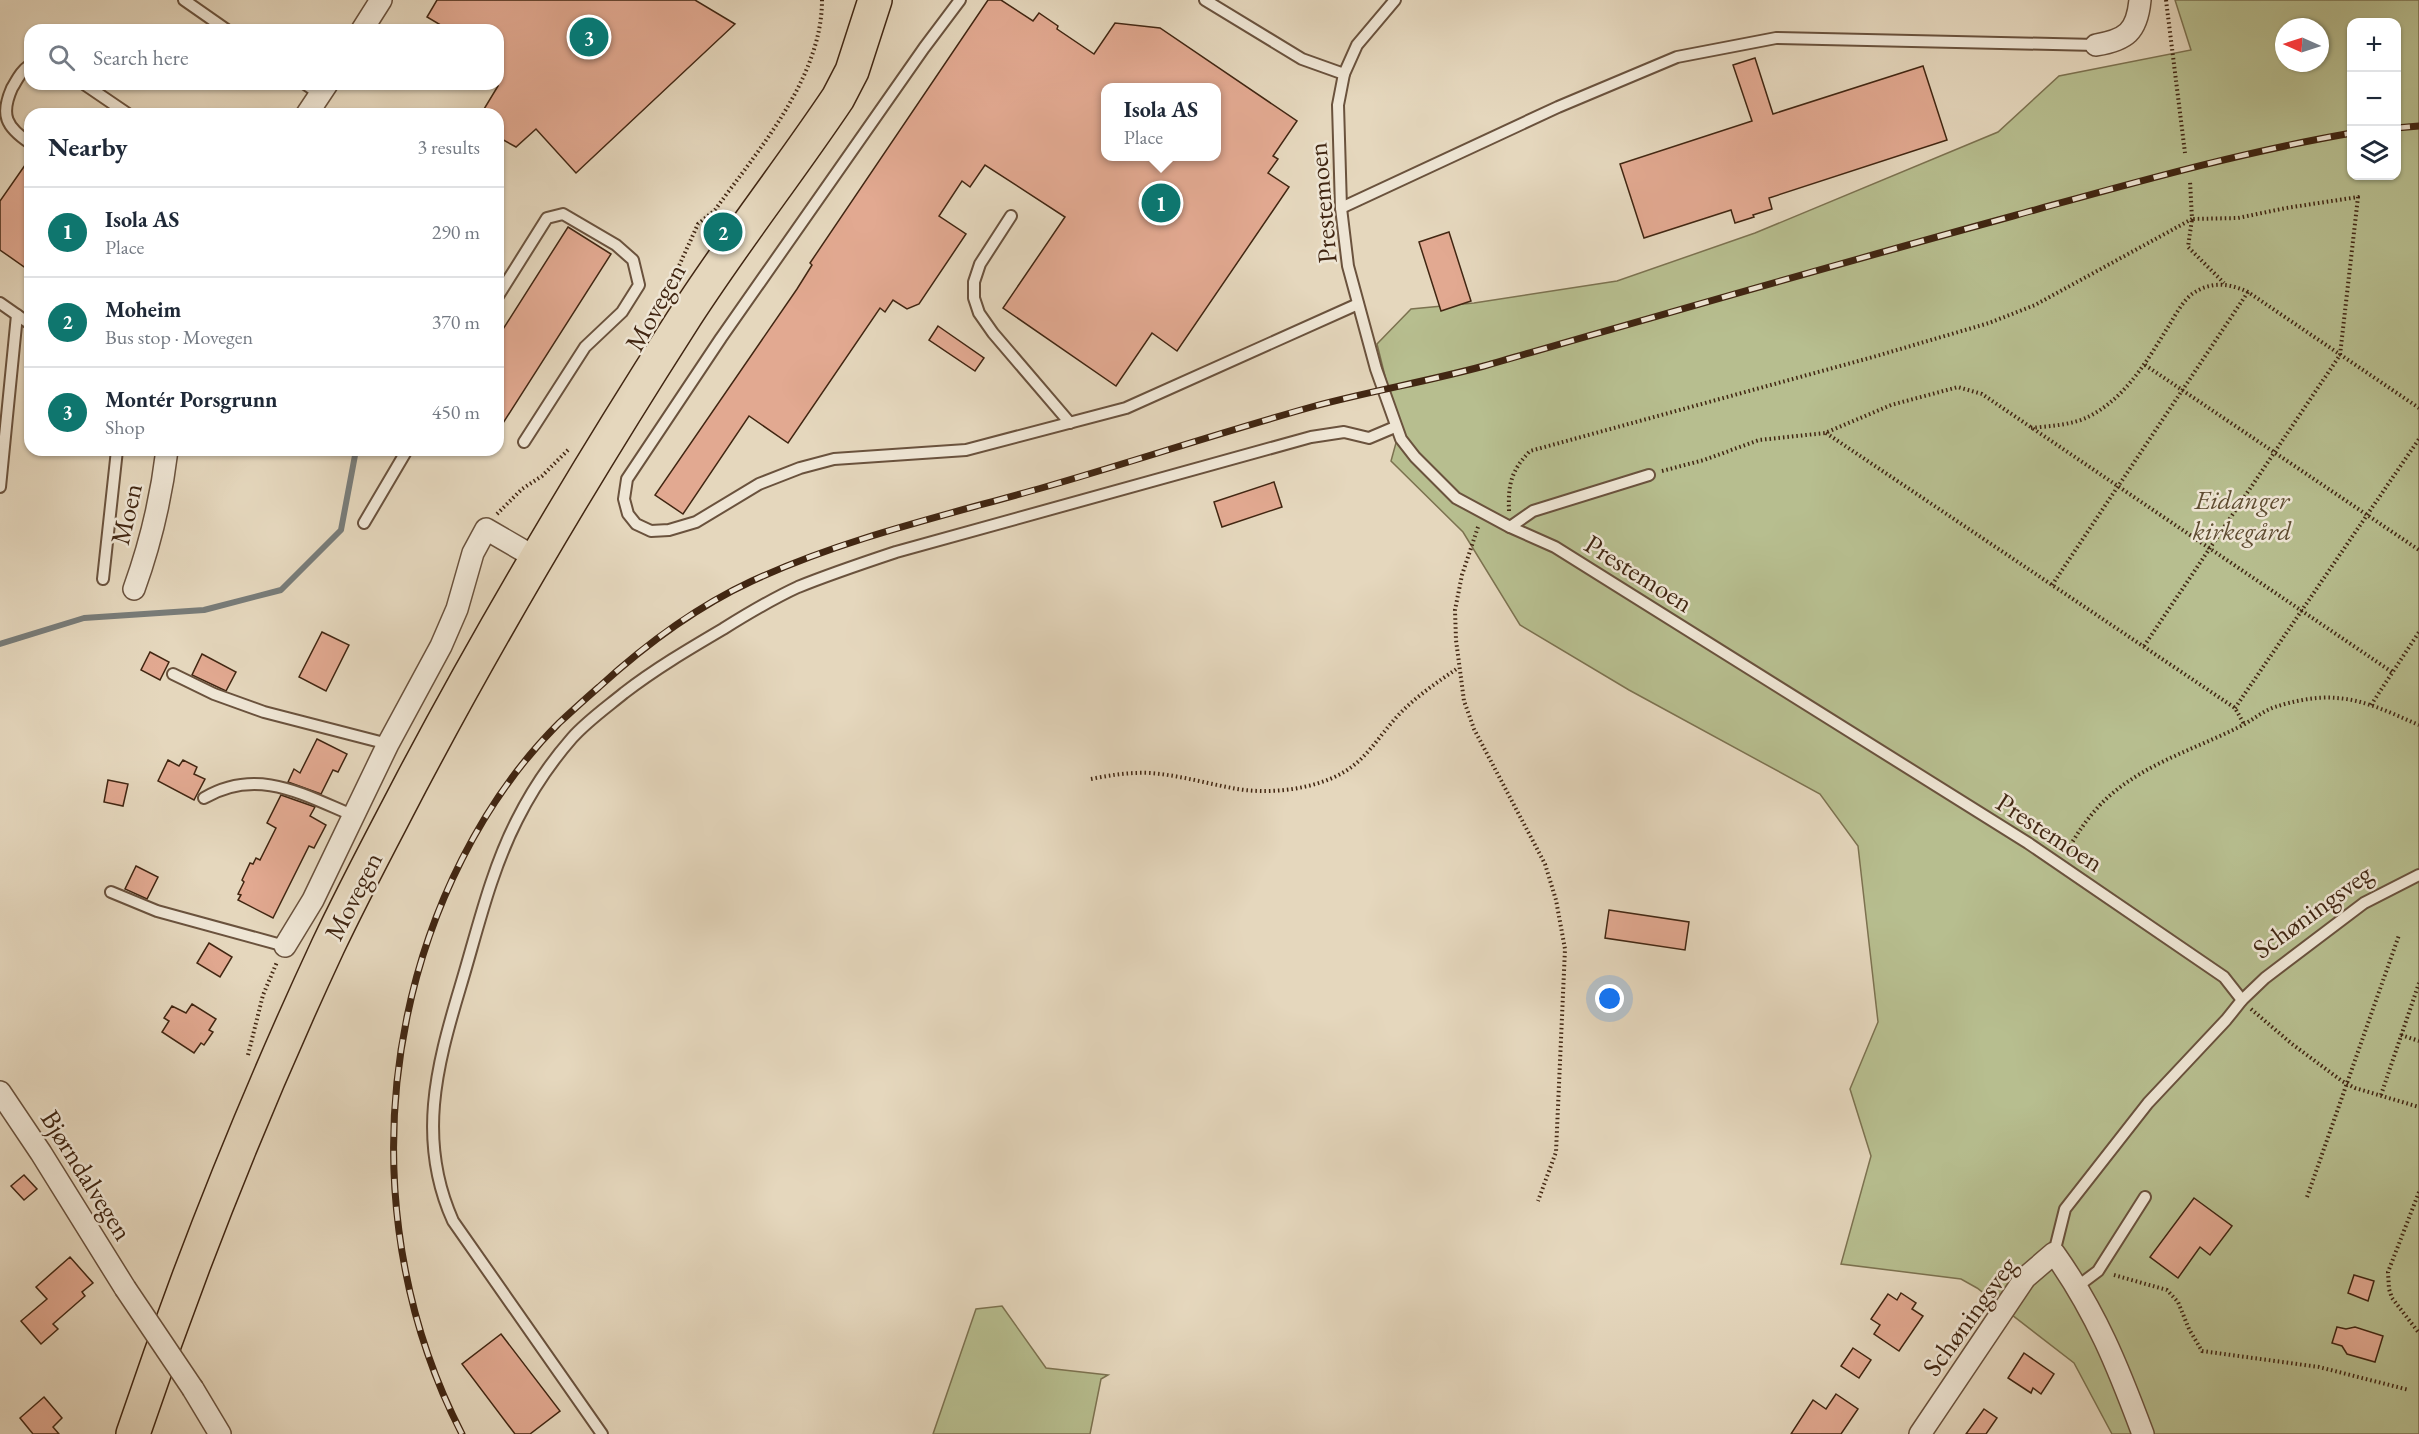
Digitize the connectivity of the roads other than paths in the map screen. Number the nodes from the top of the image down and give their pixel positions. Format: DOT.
graph roads {
  1 [pos="184,0"];
  2 [pos="381,0"];
  3 [pos="960,0"];
  4 [pos="1205,0"];
  5 [pos="1395,0"];
  6 [pos="2139,0"];
  7 [pos="1217,4"];
  8 [pos="868,9"];
  9 [pos="218,24"];
  10 [pos="366,24"];
  11 [pos="2096,45"];
  12 [pos="24,70"];
  13 [pos="1344,74"];
  14 [pos="93,90"];
  15 [pos="316,90"];
  16 [pos="119,108"];
  17 [pos="309,108"];
  18 [pos="24,139"];
  19 [pos="1341,208"];
  20 [pos="1011,216"];
  21 [pos="504,286"];
  22 [pos="0,303"];
  23 [pos="1358,304"];
  24 [pos="17,315"];
  25 [pos="24,320"];
  26 [pos="1070,423"];
  27 [pos="1395,427"];
  28 [pos="524,442"];
  29 [pos="116,456"];
  30 [pos="165,456"];
  31 [pos="403,456"];
  32 [pos="1649,475"];
  33 [pos="0,487"];
  34 [pos="364,523"];
  35 [pos="1510,527"];
  36 [pos="536,558"];
  37 [pos="103,579"];
  38 [pos="134,590"];
  39 [pos="173,674"];
  40 [pos="388,744"];
  41 [pos="204,798"];
  42 [pos="352,815"];
  43 [pos="2419,875"];
  44 [pos="111,892"];
  45 [pos="285,946"];
  46 [pos="2242,1000"];
  47 [pos="0,1092"];
  48 [pos="2145,1197"];
  49 [pos="2054,1253"];
  50 [pos="2078,1286"];
  51 [pos="133,1434"];
  52 [pos="220,1434"];
  53 [pos="602,1434"];
  54 [pos="1920,1434"];
  55 [pos="2144,1434"];
  1 -- 9 [label="lane"];
  2 -- 10 [label="street"];
  3 -- 26 [label="lane"];
  4 -- 7 [label="lane"];
  5 -- 13 [label="lane, Prestemoen"];
  6 -- 11 [label="street"];
  7 -- 13 [label="lane"];
  8 -- 36 [label="main road, Movegen"];
  11 -- 19 [label="lane"];
  12 -- 18 [label="lane"];
  13 -- 19 [label="lane, Prestemoen"];
  14 -- 16 [label="lane"];
  15 -- 17 [label="street"];
  19 -- 23 [label="lane, Prestemoen"];
  20 -- 26 [label="lane"];
  21 -- 28 [label="lane"];
  22 -- 24 [label="lane"];
  23 -- 26 [label="lane"];
  23 -- 27 [label="lane, Prestemoen"];
  24 -- 25 [label="lane"];
  24 -- 33 [label="lane"];
  27 -- 35 [label="lane, Prestemoen"];
  27 -- 53 [label="lane"];
  29 -- 37 [label="lane"];
  30 -- 38 [label="street, Moen"];
  31 -- 34 [label="lane"];
  32 -- 35 [label="lane"];
  35 -- 46 [label="lane, Prestemoen"];
  36 -- 40 [label="street, Movegen"];
  36 -- 51 [label="main road, Movegen"];
  39 -- 40 [label="lane"];
  40 -- 42 [label="street, Movegen"];
  41 -- 42 [label="lane"];
  42 -- 45 [label="street, Movegen"];
  43 -- 46 [label="lane, Schøningsveg"];
  44 -- 45 [label="lane"];
  46 -- 49 [label="lane, Schøningsveg"];
  47 -- 52 [label="street, Bjørndalvegen, bridge"];
  48 -- 50 [label="lane"];
  49 -- 50 [label="street, Schøningsveg"];
  49 -- 54 [label="street, Schøningsveg"];
  50 -- 55 [label="street, Schøningsveg"];
}
